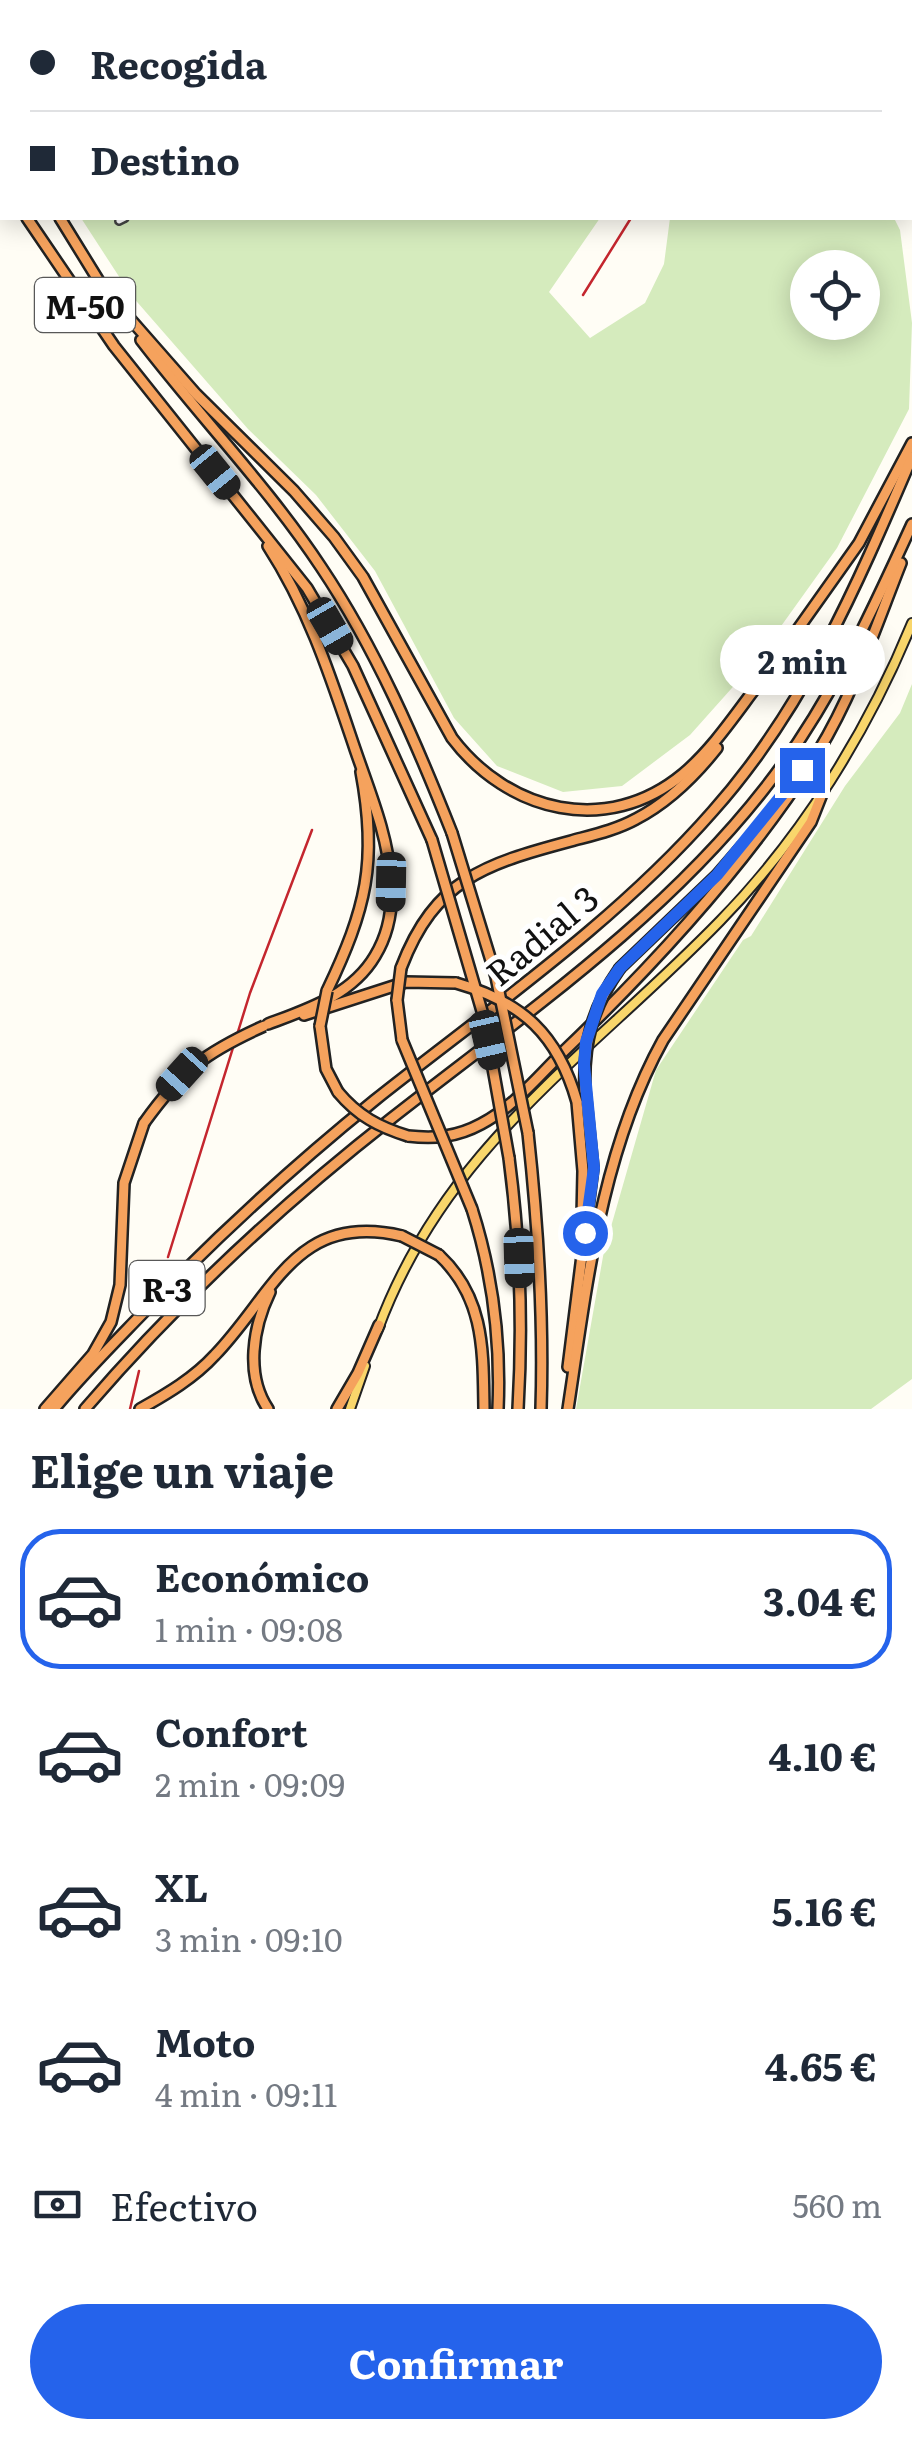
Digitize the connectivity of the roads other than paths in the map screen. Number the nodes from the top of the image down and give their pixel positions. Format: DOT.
graph roads {
  1 [pos="29,220"];
  2 [pos="61,220"];
  3 [pos="103,288"];
  4 [pos="912,443"];
  5 [pos="912,458"];
  6 [pos="912,524"];
  7 [pos="260,528"];
  8 [pos="912,533"];
  9 [pos="912,623"];
  10 [pos="858,672"];
  11 [pos="767,673"];
  12 [pos="357,755"];
  13 [pos="824,789"];
  14 [pos="266,1025"];
  15 [pos="298,1256"];
  16 [pos="580,1265"];
  17 [pos="379,1325"];
  18 [pos="46,1409"];
  19 [pos="54,1409"];
  20 [pos="85,1409"];
  21 [pos="140,1409"];
  22 [pos="268,1409"];
  23 [pos="337,1409"];
  24 [pos="350,1409"];
  25 [pos="484,1409"];
  26 [pos="498,1409"];
  27 [pos="518,1409"];
  28 [pos="541,1409"];
  29 [pos="566,1409"];
  1 -- 7 [label="highway, M-50"];
  2 -- 3 [label="highway, M-50"];
  3 -- 11 [label="highway"];
  3 -- 28 [label="highway, M-50, bridge"];
  4 -- 11 [label="highway"];
  5 -- 19 [label="highway, Radial 3 / R-3"];
  6 -- 20 [label="highway, Radial 3 / R-3"];
  7 -- 12 [label="highway"];
  7 -- 27 [label="highway, M-50, bridge"];
  8 -- 10 [label="highway"];
  9 -- 13 [label="main road"];
  10 -- 12 [label="highway, bridge"];
  10 -- 16 [label="highway, bridge"];
  11 -- 26 [label="highway, bridge"];
  12 -- 14 [label="highway"];
  13 -- 17 [label="main road"];
  13 -- 29 [label="highway"];
  14 -- 16 [label="highway, bridge"];
  14 -- 18 [label="highway, bridge"];
  15 -- 21 [label="highway"];
  15 -- 22 [label="highway"];
  15 -- 25 [label="highway, bridge"];
  16 -- 29 [label="highway"];
  17 -- 23 [label="highway"];
  17 -- 24 [label="main road"];
}
